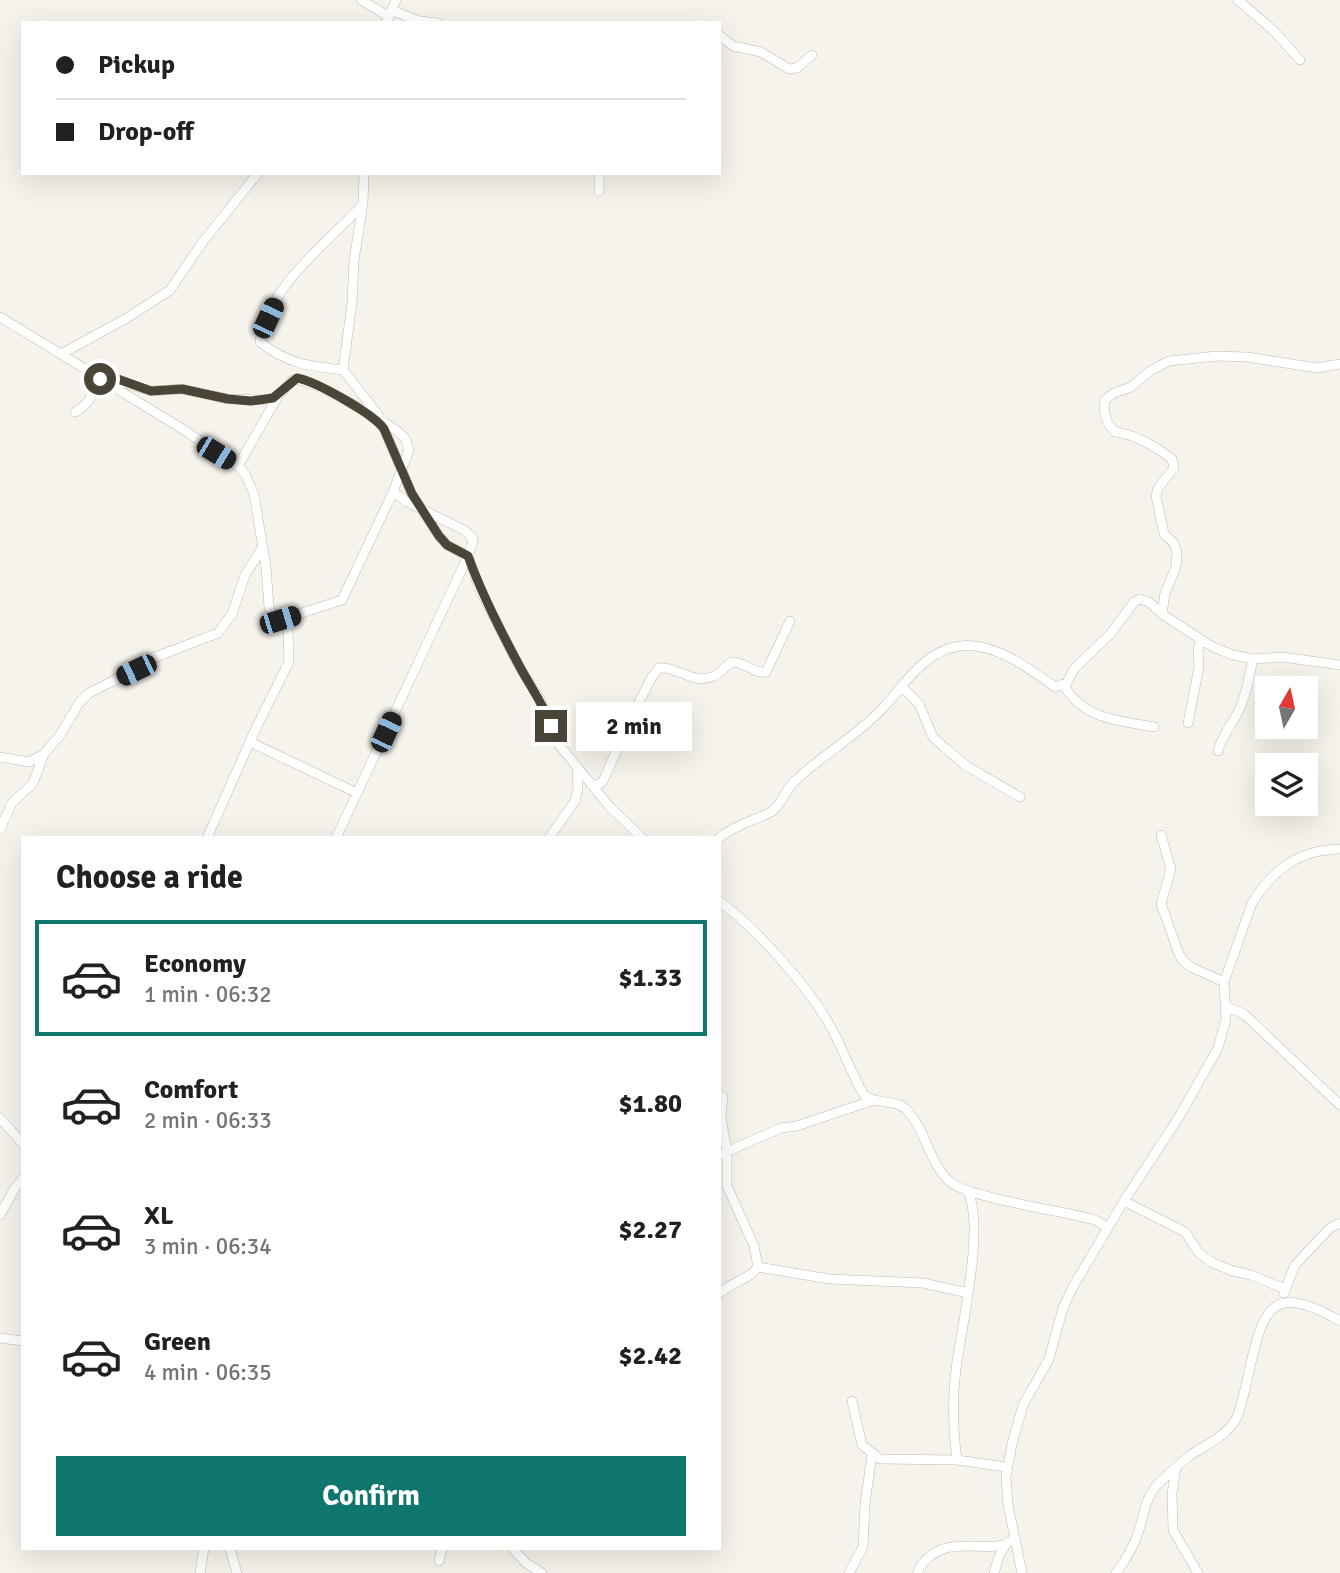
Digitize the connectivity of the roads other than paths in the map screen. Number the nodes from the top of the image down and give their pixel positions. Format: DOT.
graph roads {
  1 [pos="361,0"];
  2 [pos="396,0"];
  3 [pos="1238,0"];
  4 [pos="389,17"];
  5 [pos="419,21"];
  6 [pos="721,37"];
  7 [pos="811,55"];
  8 [pos="1300,60"];
  9 [pos="256,175"];
  10 [pos="364,175"];
  11 [pos="599,175"];
  12 [pos="599,191"];
  13 [pos="363,204"];
  14 [pos="0,317"];
  15 [pos="61,354"];
  16 [pos="1340,364"];
  17 [pos="343,370"];
  18 [pos="96,376"];
  19 [pos="278,396"];
  20 [pos="75,412"];
  21 [pos="379,421"];
  22 [pos="238,466"];
  23 [pos="400,469"];
  24 [pos="393,492"];
  25 [pos="422,509"];
  26 [pos="263,547"];
  27 [pos="468,556"];
  28 [pos="1161,614"];
  29 [pos="280,620"];
  30 [pos="790,621"];
  31 [pos="1201,640"];
  32 [pos="1253,659"];
  33 [pos="1340,665"];
  34 [pos="1063,685"];
  35 [pos="901,686"];
  36 [pos="1188,723"];
  37 [pos="1154,727"];
  38 [pos="250,742"];
  39 [pos="1218,751"];
  40 [pos="44,754"];
  41 [pos="0,757"];
  42 [pos="577,768"];
  43 [pos="591,785"];
  44 [pos="357,793"];
  45 [pos="1020,797"];
  46 [pos="0,829"];
  47 [pos="1161,835"];
  48 [pos="208,836"];
  49 [pos="337,836"];
  50 [pos="550,836"];
  51 [pos="639,836"];
  52 [pos="721,837"];
  53 [pos="1340,849"];
  54 [pos="721,902"];
  55 [pos="1224,982"];
  56 [pos="1225,1006"];
  57 [pos="721,1096"];
  58 [pos="871,1101"];
  59 [pos="1340,1105"];
  60 [pos="721,1117"];
  61 [pos="721,1117"];
  62 [pos="0,1118"];
  63 [pos="21,1142"];
  64 [pos="723,1154"];
  65 [pos="21,1180"];
  66 [pos="967,1190"];
  67 [pos="1124,1201"];
  68 [pos="0,1215"];
  69 [pos="1340,1223"];
  70 [pos="1108,1228"];
  71 [pos="758,1267"];
  72 [pos="1285,1289"];
  73 [pos="721,1292"];
  74 [pos="968,1293"];
  75 [pos="1279,1304"];
  76 [pos="1340,1321"];
  77 [pos="0,1338"];
  78 [pos="21,1341"];
  79 [pos="852,1401"];
  80 [pos="872,1454"];
  81 [pos="957,1460"];
  82 [pos="1006,1467"];
  83 [pos="1177,1468"];
  84 [pos="1014,1537"];
  85 [pos="1005,1546"];
  86 [pos="204,1550"];
  87 [pos="230,1550"];
  88 [pos="442,1550"];
  89 [pos="514,1550"];
  90 [pos="439,1561"];
  91 [pos="200,1573"];
  92 [pos="237,1573"];
  93 [pos="542,1573"];
  94 [pos="849,1573"];
  95 [pos="917,1573"];
  96 [pos="994,1573"];
  97 [pos="1022,1573"];
  98 [pos="1116,1573"];
  99 [pos="1198,1573"];
  1 -- 4 [label="street"];
  2 -- 4 [label="street"];
  3 -- 8 [label="street"];
  4 -- 5 [label="street"];
  6 -- 7 [label="street"];
  9 -- 15 [label="street"];
  10 -- 13 [label="street"];
  11 -- 12 [label="street"];
  13 -- 17 [label="street"];
  13 -- 17 [label="street"];
  14 -- 15 [label="street"];
  15 -- 18 [label="street"];
  16 -- 28 [label="street"];
  17 -- 21 [label="street"];
  18 -- 19 [label="street"];
  18 -- 20 [label="street"];
  18 -- 22 [label="street"];
  19 -- 21 [label="street"];
  19 -- 22 [label="street"];
  21 -- 23 [label="street"];
  21 -- 23 [label="street"];
  22 -- 26 [label="street"];
  23 -- 24 [label="street"];
  23 -- 25 [label="street"];
  24 -- 25 [label="street"];
  24 -- 29 [label="street"];
  25 -- 27 [label="street"];
  25 -- 27 [label="street"];
  26 -- 29 [label="street"];
  26 -- 40 [label="street"];
  27 -- 42 [label="street"];
  27 -- 44 [label="street"];
  28 -- 31 [label="street"];
  28 -- 34 [label="street"];
  29 -- 38 [label="street"];
  30 -- 43 [label="street"];
  31 -- 32 [label="street"];
  31 -- 36 [label="street"];
  32 -- 33 [label="street"];
  32 -- 39 [label="street"];
  34 -- 35 [label="street"];
  34 -- 37 [label="street"];
  35 -- 45 [label="street"];
  35 -- 52 [label="street"];
  38 -- 44 [label="street"];
  38 -- 48 [label="street"];
  40 -- 41 [label="street"];
  40 -- 46 [label="street"];
  42 -- 43 [label="street"];
  42 -- 50 [label="street"];
  43 -- 51 [label="street"];
  44 -- 49 [label="street"];
  47 -- 55 [label="street"];
  53 -- 55 [label="street"];
  54 -- 58 [label="street"];
  55 -- 56 [label="street"];
  56 -- 59 [label="street"];
  56 -- 67 [label="street"];
  57 -- 60 [label="street"];
  58 -- 64 [label="street"];
  58 -- 66 [label="street"];
  61 -- 64 [label="street"];
  62 -- 63 [label="street"];
  64 -- 71 [label="street"];
  65 -- 68 [label="street"];
  66 -- 70 [label="street"];
  66 -- 74 [label="street"];
  67 -- 70 [label="street"];
  67 -- 72 [label="street"];
  69 -- 72 [label="street"];
  70 -- 82 [label="street"];
  71 -- 73 [label="street"];
  71 -- 74 [label="street"];
  72 -- 75 [label="street"];
  74 -- 81 [label="street"];
  75 -- 76 [label="street"];
  75 -- 83 [label="street"];
  77 -- 78 [label="street"];
  79 -- 80 [label="street"];
  80 -- 81 [label="street"];
  80 -- 94 [label="street"];
  81 -- 82 [label="street"];
  82 -- 84 [label="street"];
  83 -- 98 [label="street"];
  83 -- 99 [label="street"];
  84 -- 85 [label="street"];
  84 -- 97 [label="street"];
  85 -- 95 [label="street"];
  85 -- 96 [label="street"];
  86 -- 91 [label="street"];
  87 -- 92 [label="street"];
  88 -- 90 [label="street"];
  89 -- 93 [label="street"];
}
